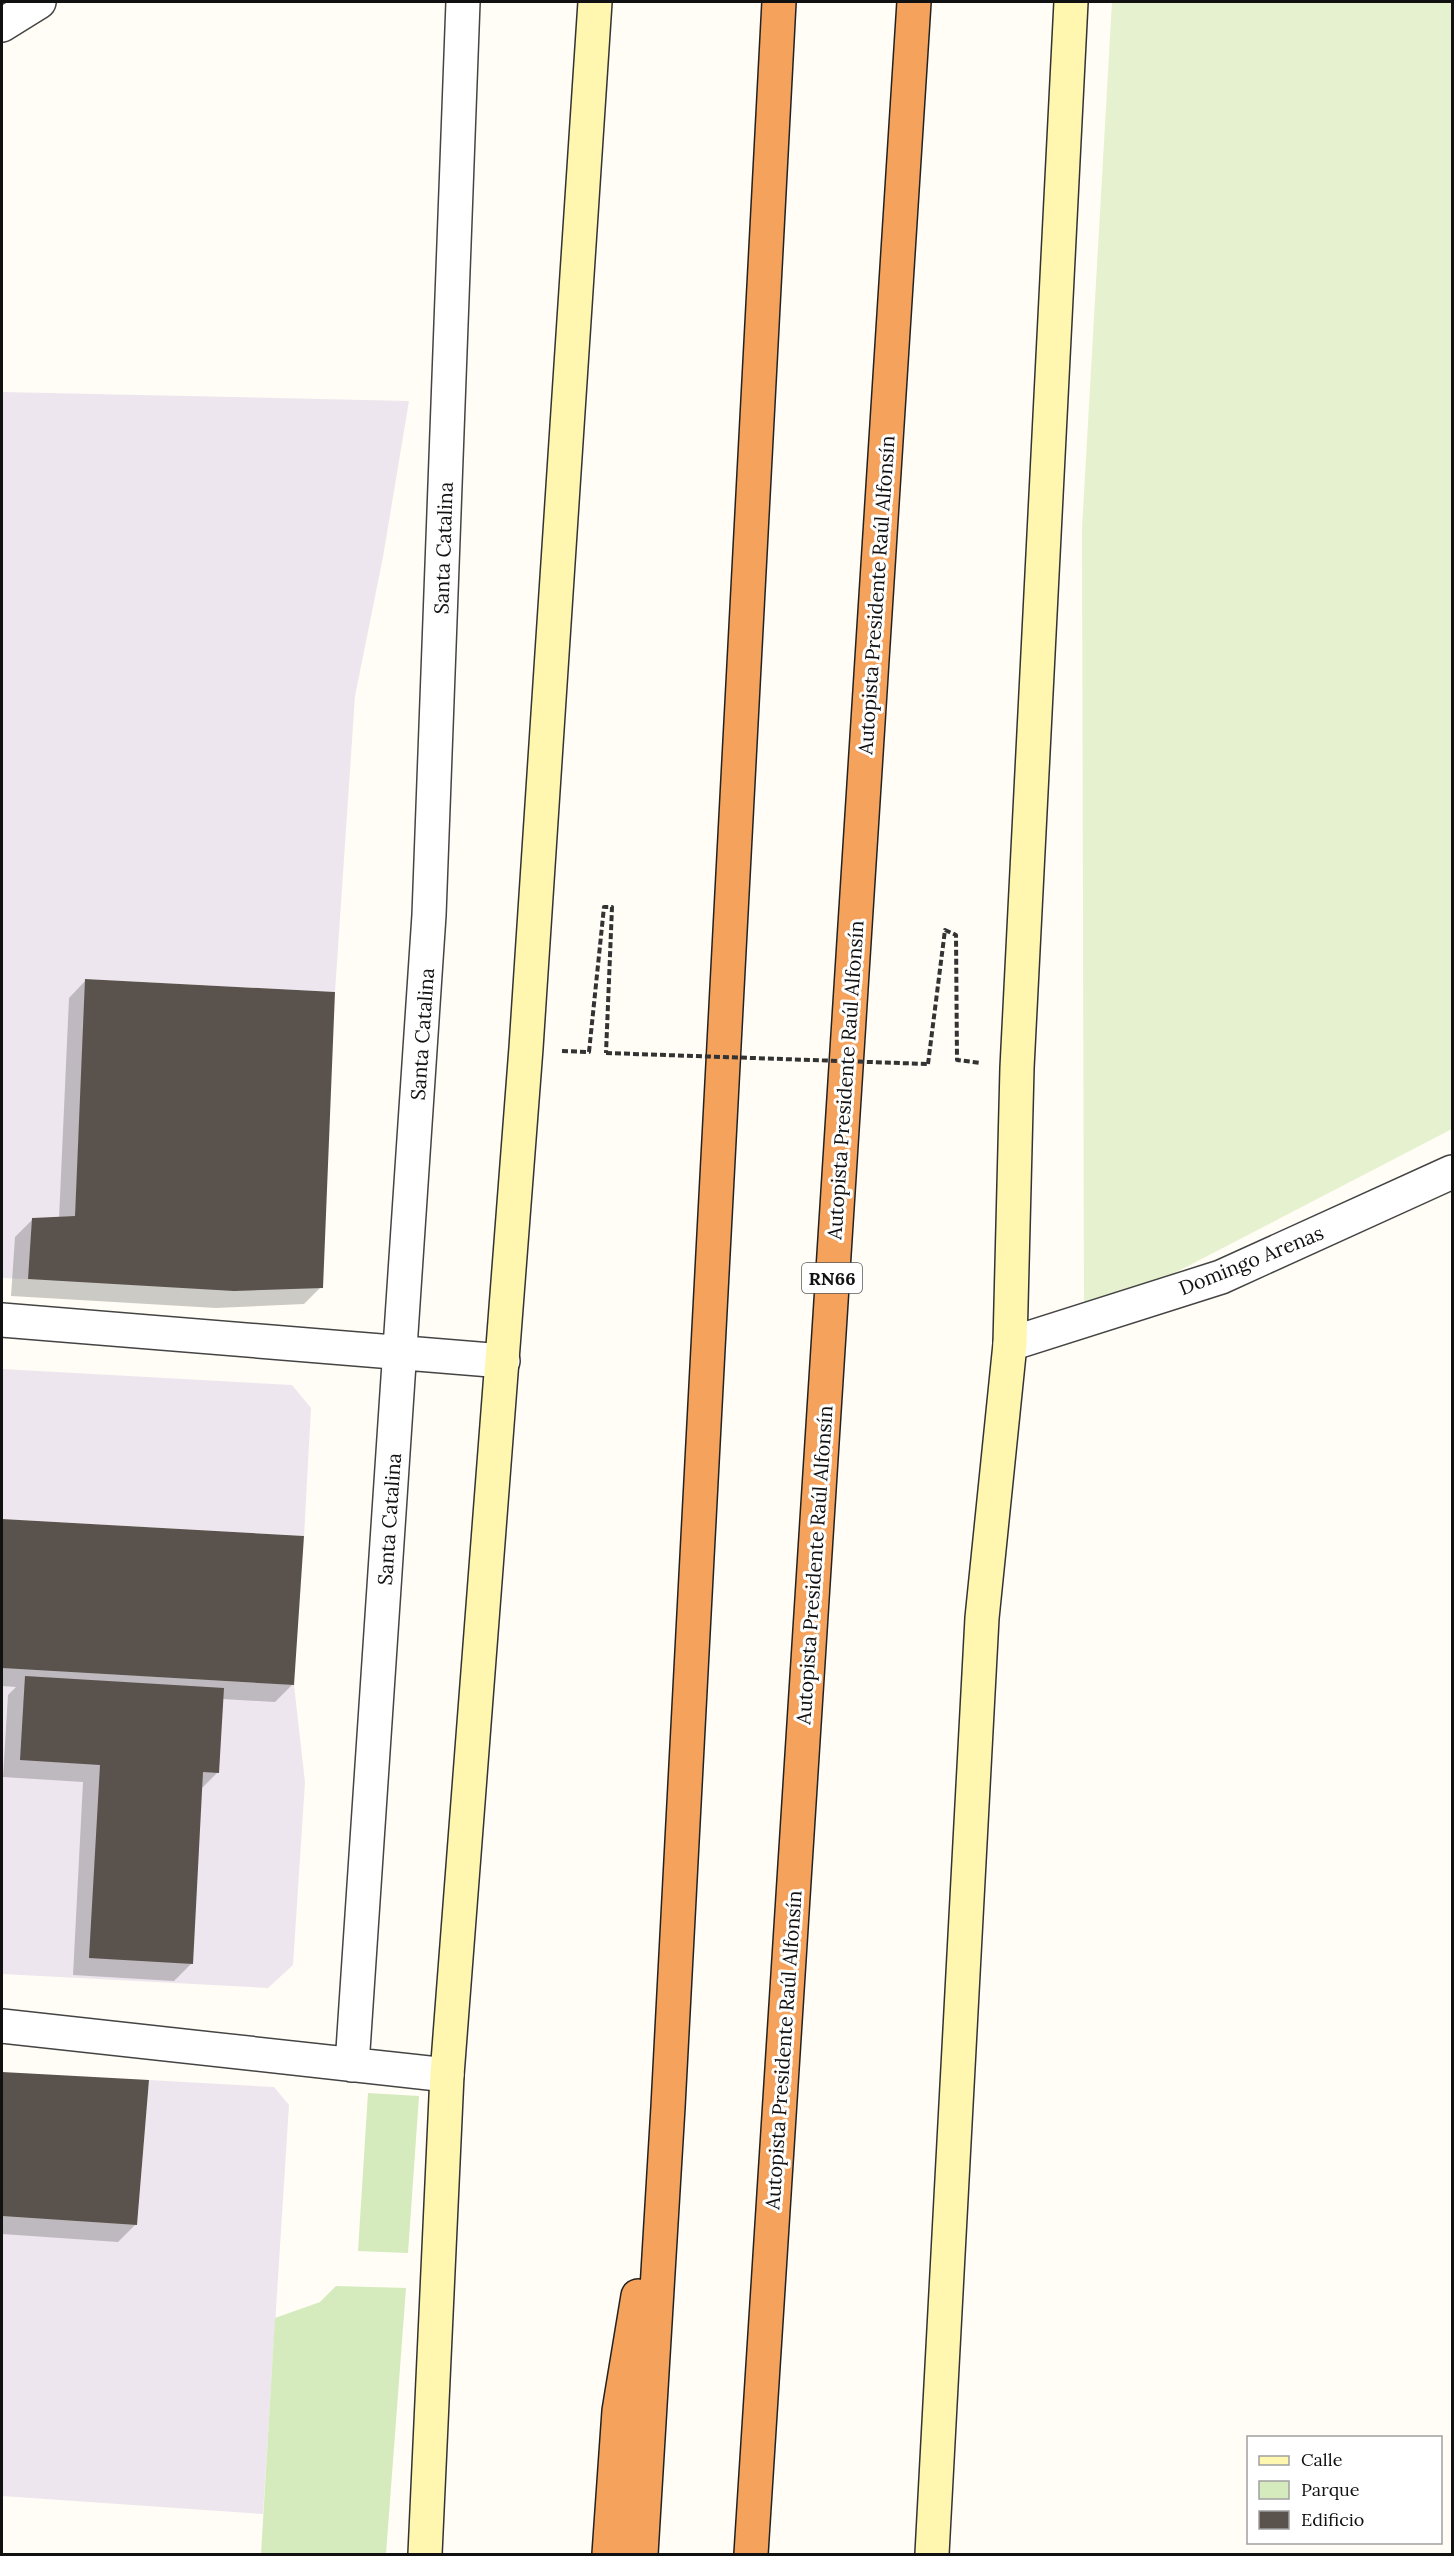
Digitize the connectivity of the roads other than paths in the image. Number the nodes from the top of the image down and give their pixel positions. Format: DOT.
graph roads {
  1 [pos="39,2"];
  2 [pos="464,2"];
  3 [pos="595,2"];
  4 [pos="779,2"];
  5 [pos="914,2"];
  6 [pos="1071,2"];
  7 [pos="2,25"];
  8 [pos="1452,1172"];
  9 [pos="2,1320"];
  10 [pos="1010,1344"];
  11 [pos="400,1353"];
  12 [pos="503,1361"];
  13 [pos="2,2026"];
  14 [pos="352,2065"];
  15 [pos="447,2075"];
  16 [pos="668,2107"];
  17 [pos="425,2554"];
  18 [pos="609,2554"];
  19 [pos="641,2554"];
  20 [pos="751,2554"];
  21 [pos="932,2554"];
  1 -- 7 [label="street"];
  2 -- 11 [label="street, Santa Catalina"];
  3 -- 12 [label="street"];
  4 -- 16 [label="highway"];
  5 -- 20 [label="highway, Autopista Presidente Raúl Alfonsín / RN66"];
  6 -- 10 [label="street"];
  8 -- 10 [label="street, Domingo Arenas"];
  9 -- 11 [label="street"];
  10 -- 21 [label="street"];
  11 -- 12 [label="street"];
  11 -- 14 [label="street, Santa Catalina"];
  12 -- 15 [label="street"];
  13 -- 14 [label="street"];
  14 -- 15 [label="street"];
  15 -- 17 [label="street"];
  16 -- 18 [label="highway"];
  16 -- 19 [label="highway"];
}
